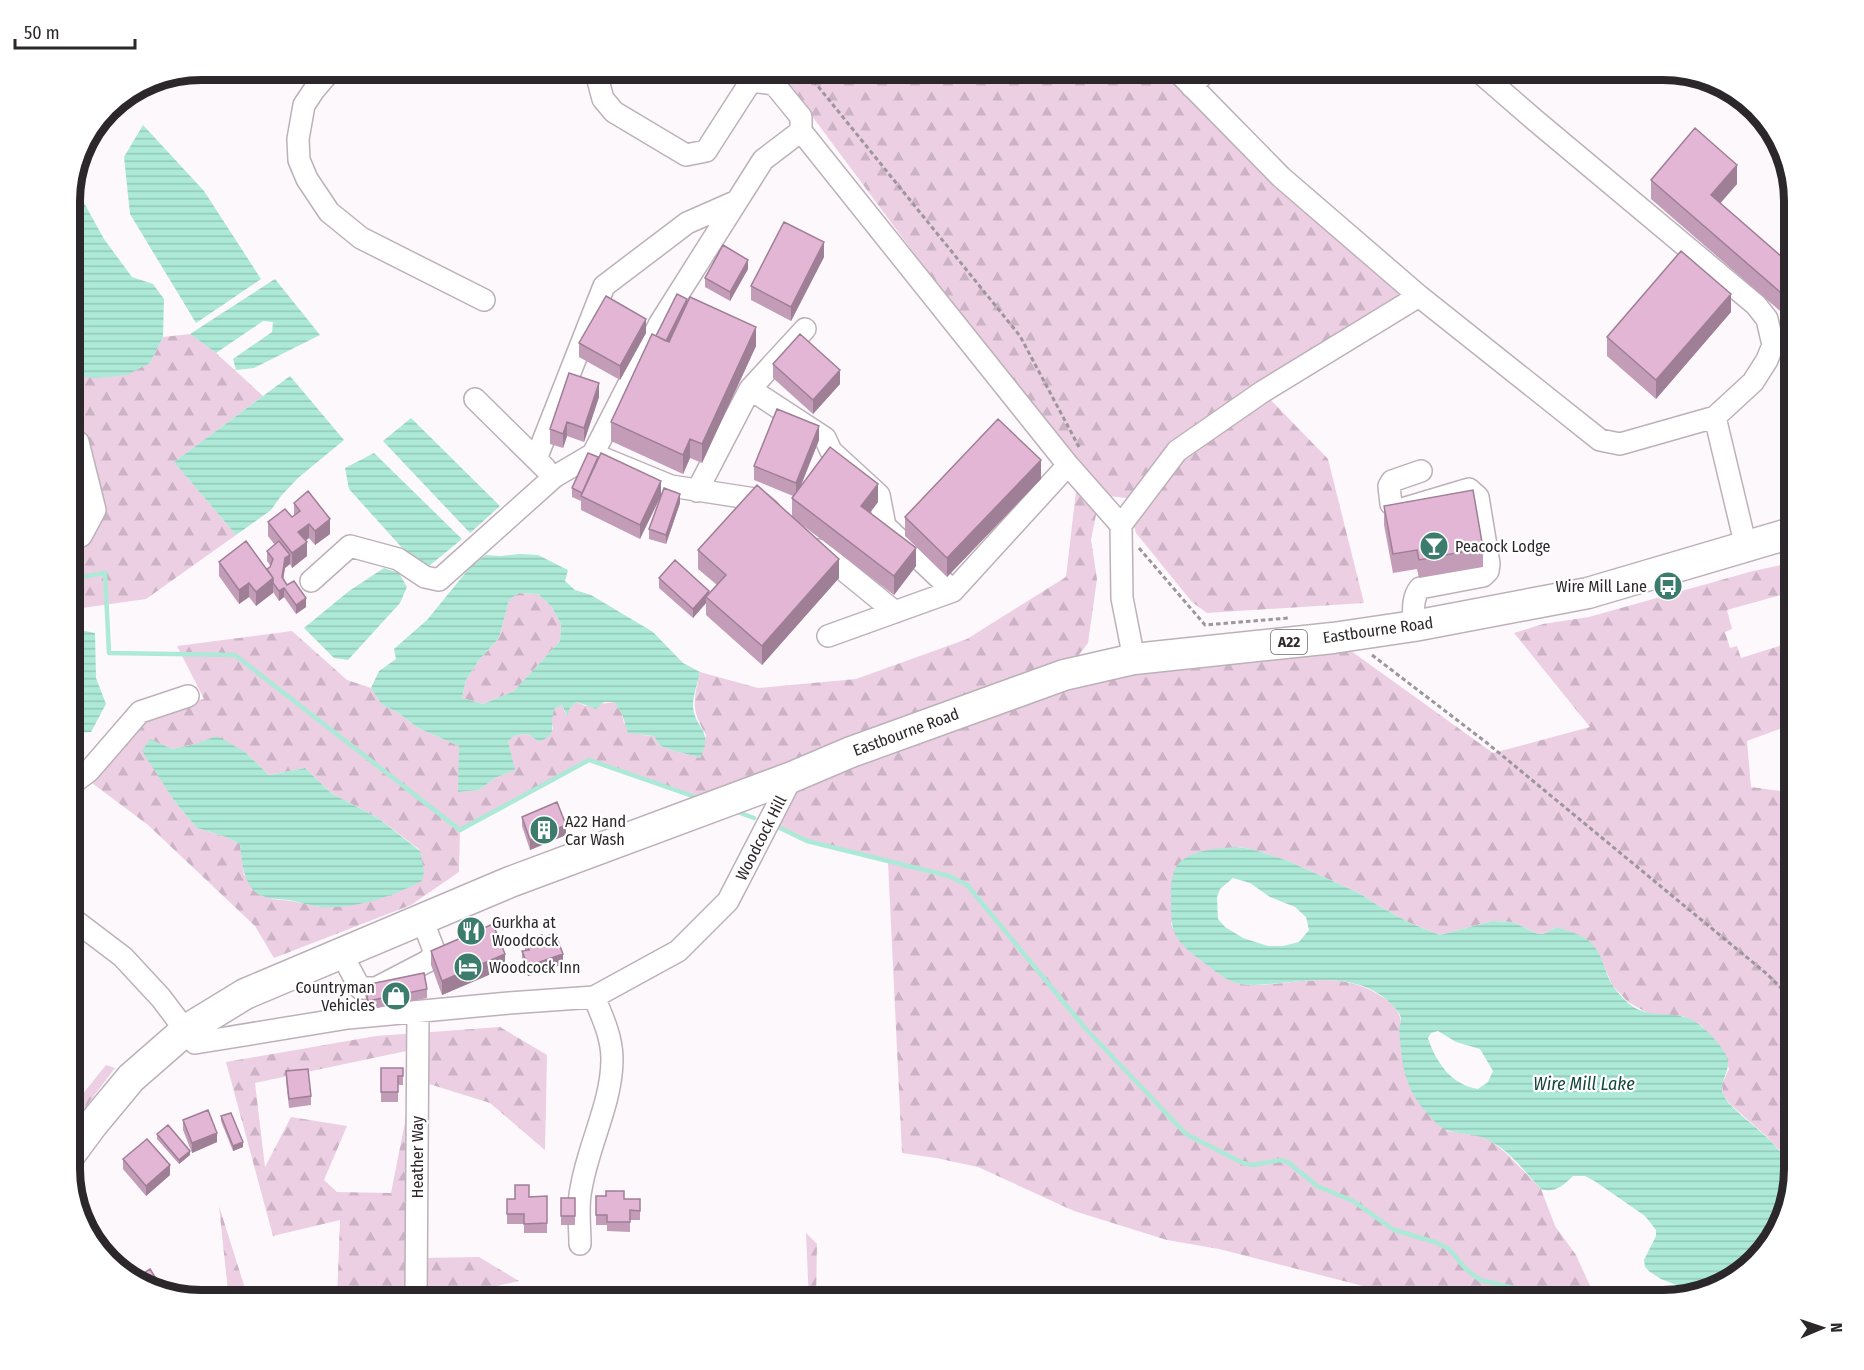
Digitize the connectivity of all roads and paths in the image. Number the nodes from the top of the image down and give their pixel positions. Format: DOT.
graph roads {
  1 [pos="323,80"];
  2 [pos="598,80"];
  3 [pos="750,80"];
  4 [pos="765,80"];
  5 [pos="813,80"];
  6 [pos="1185,80"];
  7 [pos="1198,80"];
  8 [pos="1489,80"];
  9 [pos="1192,87"];
  10 [pos="801,131"];
  11 [pos="737,201"];
  12 [pos="1419,296"];
  13 [pos="484,300"];
  14 [pos="805,329"];
  15 [pos="750,389"];
  16 [pos="475,399"];
  17 [pos="1715,417"];
  18 [pos="80,450"];
  19 [pos="593,454"];
  20 [pos="1075,458"];
  21 [pos="536,459"];
  22 [pos="1421,471"];
  23 [pos="555,477"];
  24 [pos="697,490"];
  25 [pos="781,520"];
  26 [pos="1121,525"];
  27 [pos="1784,535"];
  28 [pos="80,536"];
  29 [pos="808,542"];
  30 [pos="1746,547"];
  31 [pos="311,581"];
  32 [pos="953,591"];
  33 [pos="1194,611"];
  34 [pos="895,612"];
  35 [pos="1414,626"];
  36 [pos="828,636"];
  37 [pos="1347,636"];
  38 [pos="1134,659"];
  39 [pos="188,696"];
  40 [pos="792,777"];
  41 [pos="80,778"];
  42 [pos="422,919"];
  43 [pos="80,924"];
  44 [pos="341,953"];
  45 [pos="1784,991"];
  46 [pos="594,997"];
  47 [pos="418,1012"];
  48 [pos="186,1030"];
  49 [pos="80,1141"];
  50 [pos="580,1244"];
  51 [pos="416,1290"];
  1 -- 13 [label="street"];
  2 -- 3 [label="street"];
  4 -- 10 [label="street"];
  5 -- 20 [label="path"];
  6 -- 9 [label="street"];
  7 -- 9 [label="street"];
  8 -- 17 [label="street"];
  9 -- 12 [label="street"];
  10 -- 11 [label="street"];
  10 -- 20 [label="street"];
  11 -- 19 [label="street"];
  11 -- 21 [label="street"];
  12 -- 17 [label="street"];
  12 -- 26 [label="street"];
  14 -- 15 [label="street"];
  15 -- 24 [label="street"];
  15 -- 32 [label="street"];
  16 -- 21 [label="street"];
  17 -- 30 [label="street"];
  18 -- 28 [label="street"];
  19 -- 23 [label="street"];
  19 -- 24 [label="street"];
  20 -- 26 [label="street"];
  20 -- 32 [label="street"];
  21 -- 23 [label="street"];
  22 -- 35 [label="street"];
  23 -- 31 [label="street"];
  24 -- 25 [label="street"];
  26 -- 33 [label="path"];
  26 -- 38 [label="street"];
  27 -- 30 [label="highway, Eastbourne Road / A22"];
  29 -- 34 [label="street"];
  30 -- 35 [label="highway, Eastbourne Road / A22"];
  32 -- 34 [label="street"];
  34 -- 36 [label="street"];
  35 -- 37 [label="highway, Eastbourne Road / A22"];
  37 -- 38 [label="highway, Eastbourne Road / A22"];
  37 -- 45 [label="path"];
  38 -- 40 [label="highway, Eastbourne Road / A22"];
  39 -- 41 [label="street"];
  40 -- 42 [label="highway, Woodcock Hill / A22"];
  40 -- 46 [label="street, Woodcock Hill"];
  42 -- 44 [label="highway, Woodcock Hill / A22"];
  42 -- 44 [label="street"];
  43 -- 48 [label="street"];
  44 -- 48 [label="highway, Woodcock Hill / A22"];
  46 -- 47 [label="street, Woodcock Hill"];
  46 -- 50 [label="street"];
  47 -- 48 [label="street, Woodcock Hill"];
  47 -- 51 [label="street, Heather Way"];
  48 -- 49 [label="highway, Woodcock Hill / A22"];
}
